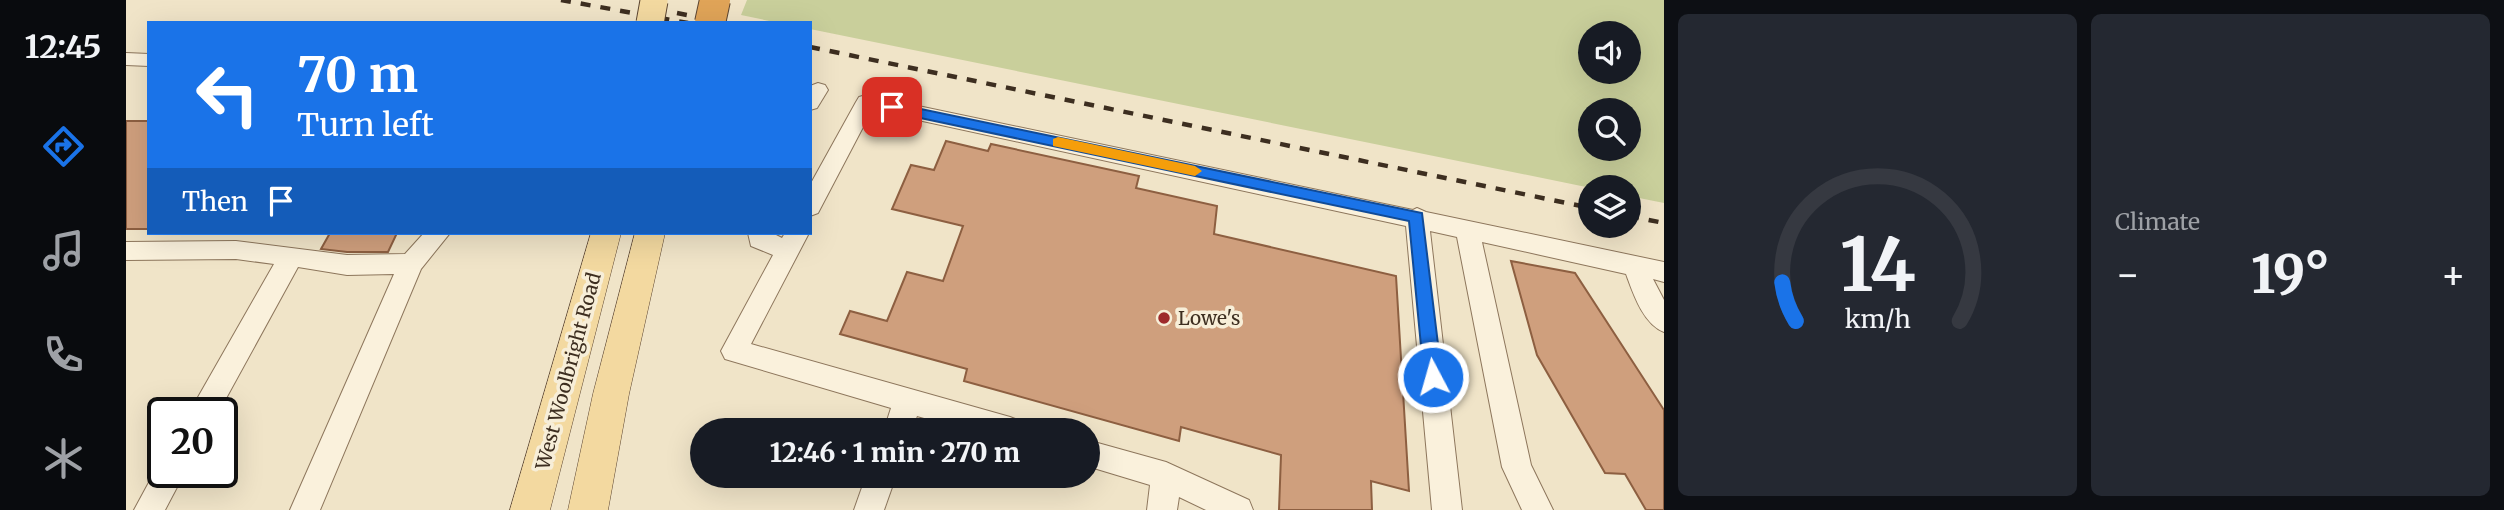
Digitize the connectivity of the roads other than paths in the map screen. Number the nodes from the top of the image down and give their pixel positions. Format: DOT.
graph roads {
  1 [pos="655,0"];
  2 [pos="701,0"];
  3 [pos="715,0"];
  4 [pos="650,21"];
  5 [pos="696,21"];
  6 [pos="710,21"];
  7 [pos="126,59"];
  8 [pos="147,60"];
  9 [pos="812,203"];
  10 [pos="1417,217"];
  11 [pos="1467,228"];
  12 [pos="436,235"];
  13 [pos="605,235"];
  14 [pos="650,235"];
  15 [pos="760,235"];
  16 [pos="792,242"];
  17 [pos="126,251"];
  18 [pos="291,256"];
  19 [pos="411,264"];
  20 [pos="1634,265"];
  21 [pos="1664,272"];
  22 [pos="1664,321"];
  23 [pos="212,397"];
  24 [pos="908,401"];
  25 [pos="902,418"];
  26 [pos="968,418"];
  27 [pos="1100,457"];
  28 [pos="1166,477"];
  29 [pos="161,488"];
  30 [pos="877,488"];
  31 [pos="149,510"];
  32 [pos="305,510"];
  33 [pos="530,510"];
  34 [pos="587,510"];
  35 [pos="869,510"];
  36 [pos="1162,510"];
  37 [pos="1238,510"];
  38 [pos="1447,510"];
  39 [pos="1538,510"];
  1 -- 4 [label="main road, bridge"];
  2 -- 5 [label="main road"];
  3 -- 6 [label="highway, bridge"];
  7 -- 8 [label="lane"];
  9 -- 10 [label="lane"];
  10 -- 11 [label="lane"];
  10 -- 38 [label="lane"];
  11 -- 20 [label="lane"];
  11 -- 39 [label="lane"];
  12 -- 19 [label="lane"];
  13 -- 33 [label="main road, West Woolbright Road"];
  14 -- 34 [label="main road"];
  15 -- 16 [label="lane"];
  16 -- 24 [label="lane"];
  17 -- 18 [label="lane"];
  18 -- 19 [label="lane"];
  18 -- 23 [label="lane"];
  19 -- 32 [label="lane"];
  20 -- 21 [label="lane"];
  20 -- 22 [label="lane"];
  24 -- 25 [label="lane"];
  24 -- 26 [label="lane"];
  27 -- 28 [label="lane"];
  28 -- 36 [label="lane"];
  28 -- 37 [label="lane"];
  29 -- 31 [label="lane"];
  30 -- 35 [label="lane"];
}
